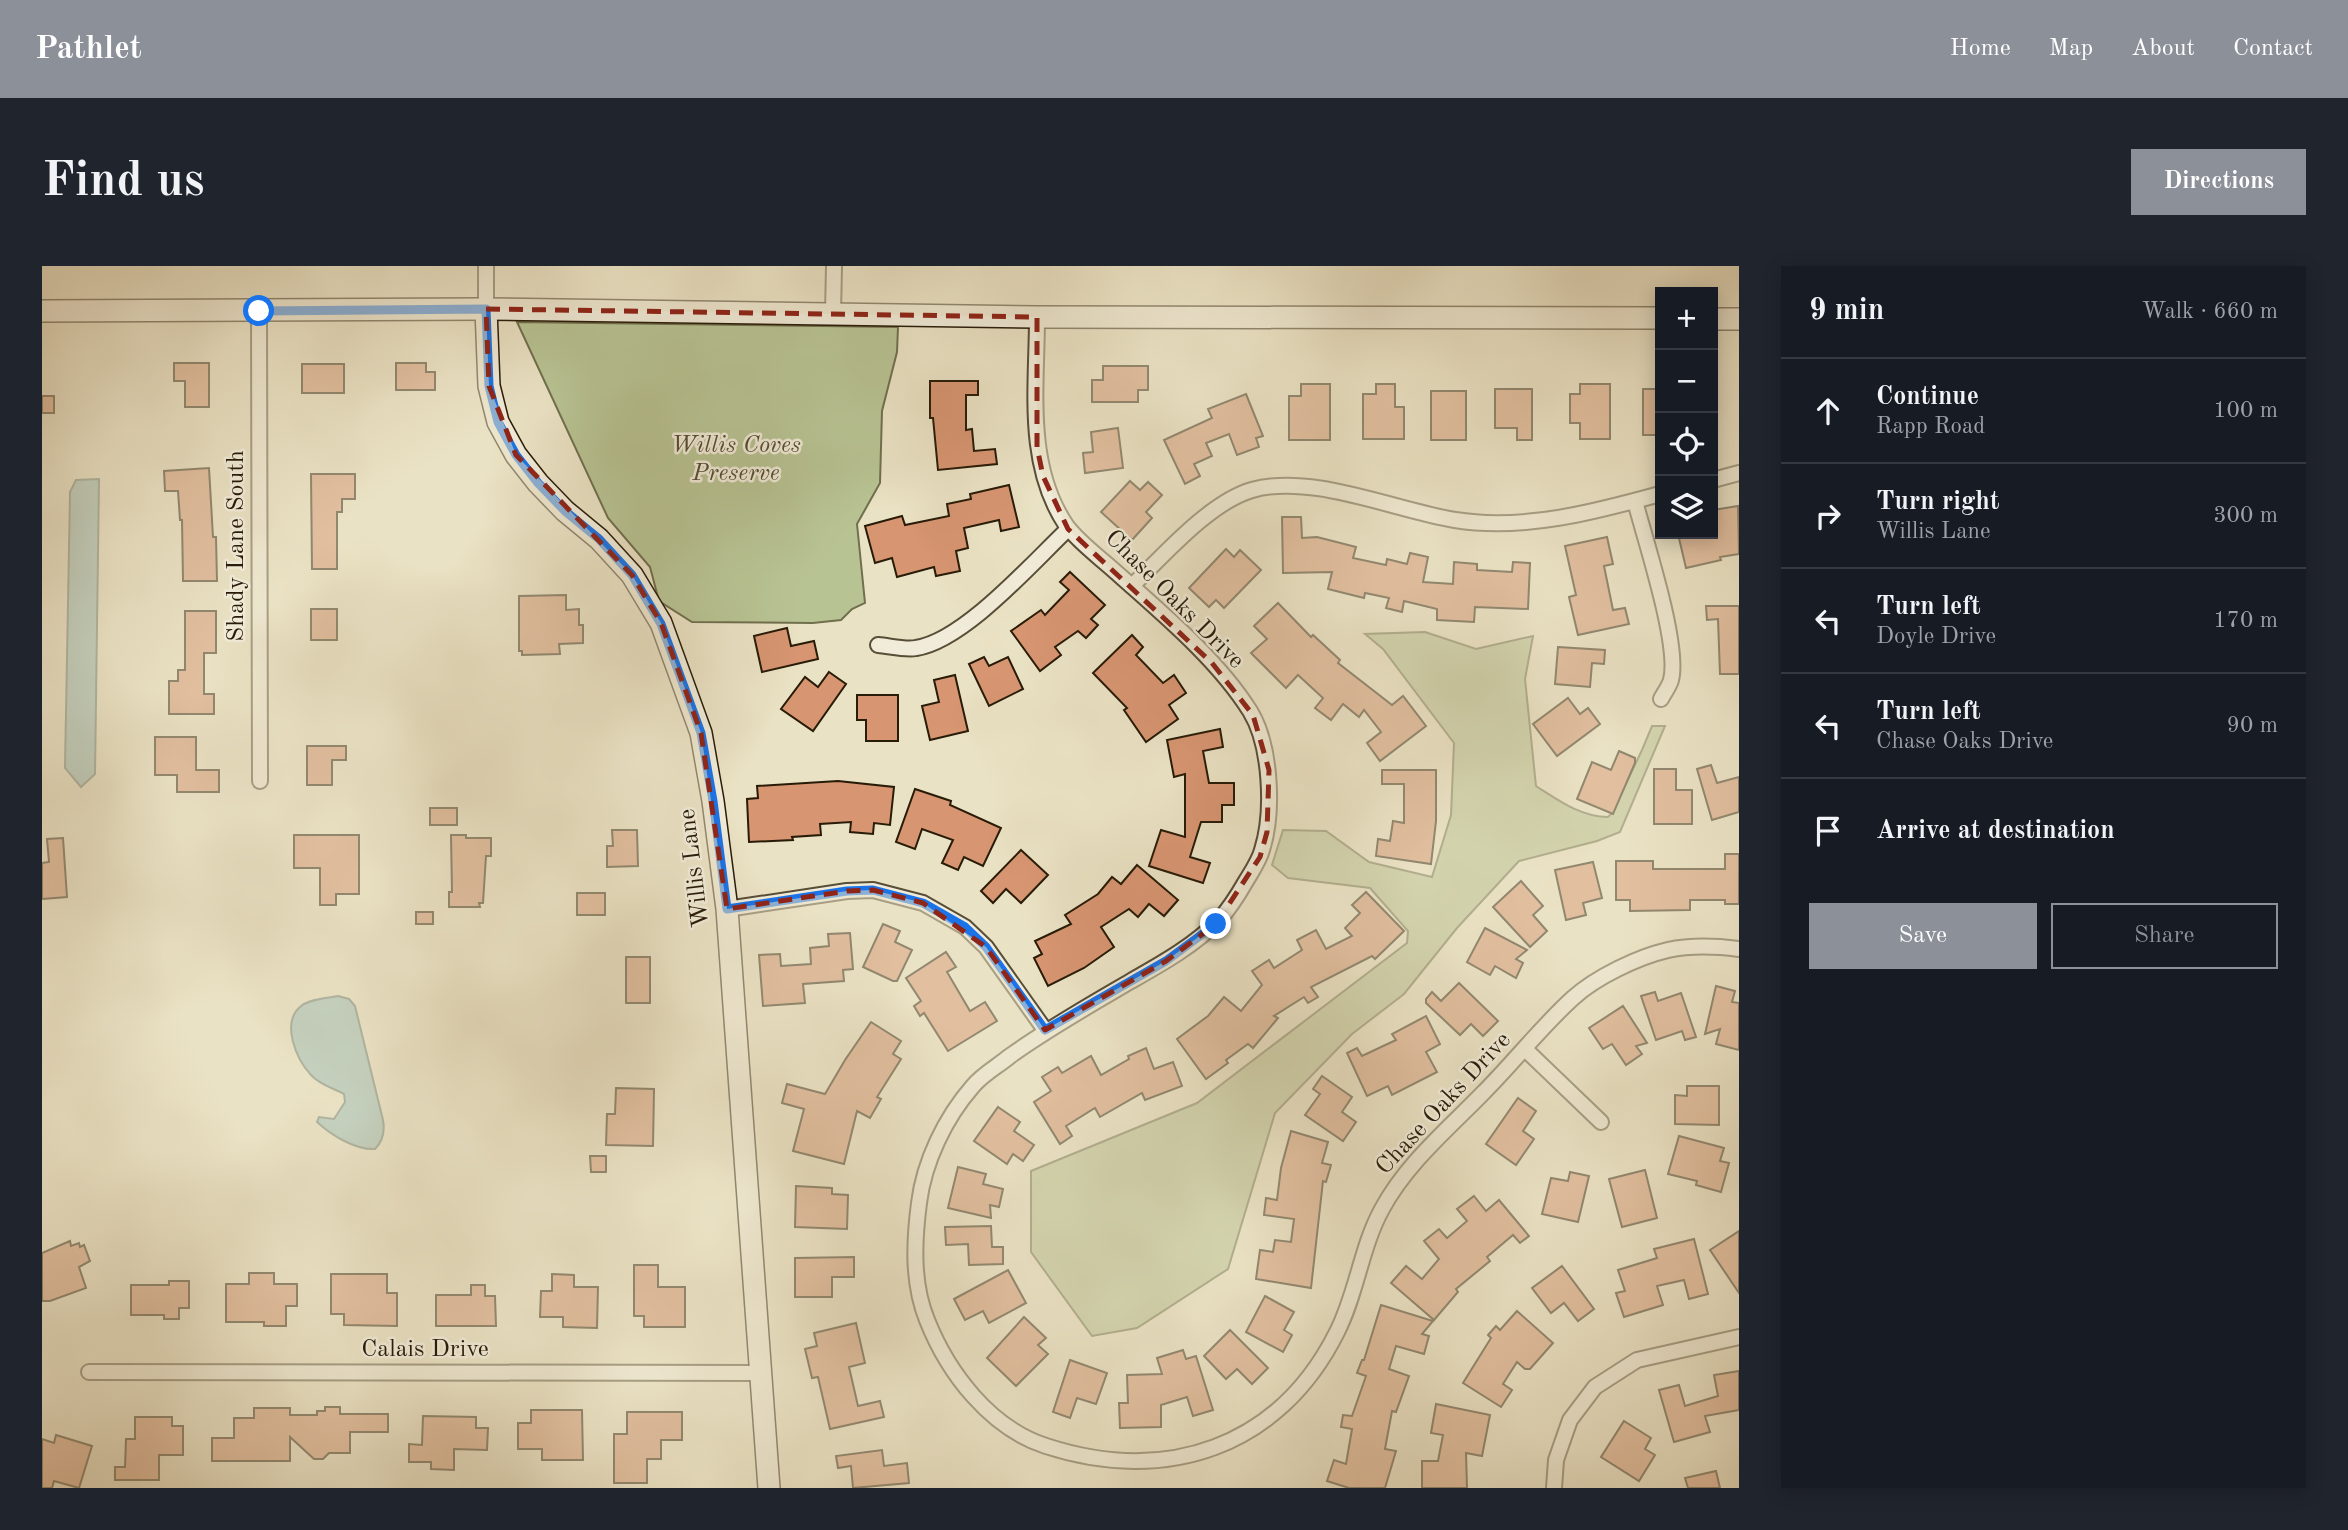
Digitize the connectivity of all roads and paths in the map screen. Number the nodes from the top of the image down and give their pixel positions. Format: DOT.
graph roads {
  1 [pos="486,266"];
  2 [pos="834,266"];
  3 [pos="486,309"];
  4 [pos="42,311"];
  5 [pos="259,311"];
  6 [pos="834,313"];
  7 [pos="1037,317"];
  8 [pos="1655,318"];
  9 [pos="1718,319"];
  10 [pos="1739,319"];
  11 [pos="1739,473"];
  12 [pos="1718,479"];
  13 [pos="1655,495"];
  14 [pos="1635,501"];
  15 [pos="1068,528"];
  16 [pos="1132,586"];
  17 [pos="878,645"];
  18 [pos="1661,699"];
  19 [pos="260,780"];
  20 [pos="727,909"];
  21 [pos="1739,949"];
  22 [pos="1045,1030"];
  23 [pos="1525,1049"];
  24 [pos="1601,1122"];
  25 [pos="1739,1337"];
  26 [pos="89,1372"];
  27 [pos="761,1373"];
  28 [pos="769,1488"];
  29 [pos="1554,1488"];
  1 -- 3 [label="street"];
  2 -- 6 [label="street"];
  3 -- 5 [label="street"];
  3 -- 6 [label="street"];
  3 -- 20 [label="street, Willis Lane"];
  4 -- 5 [label="street"];
  5 -- 19 [label="street, Shady Lane South"];
  6 -- 7 [label="street"];
  7 -- 8 [label="street"];
  7 -- 15 [label="street, Chase Oaks Drive"];
  9 -- 10 [label="street"];
  11 -- 12 [label="street"];
  13 -- 14 [label="street"];
  14 -- 16 [label="street"];
  14 -- 18 [label="street"];
  15 -- 16 [label="street, Chase Oaks Drive"];
  15 -- 17 [label="street"];
  16 -- 22 [label="street, Chase Oaks Drive"];
  20 -- 22 [label="street"];
  20 -- 27 [label="street, Willis Lane"];
  21 -- 23 [label="street, Chase Oaks Drive"];
  22 -- 23 [label="street, Chase Oaks Drive"];
  23 -- 24 [label="street"];
  25 -- 29 [label="street"];
  26 -- 27 [label="street, Calais Drive"];
  27 -- 28 [label="street, Willis Lane"];
}
